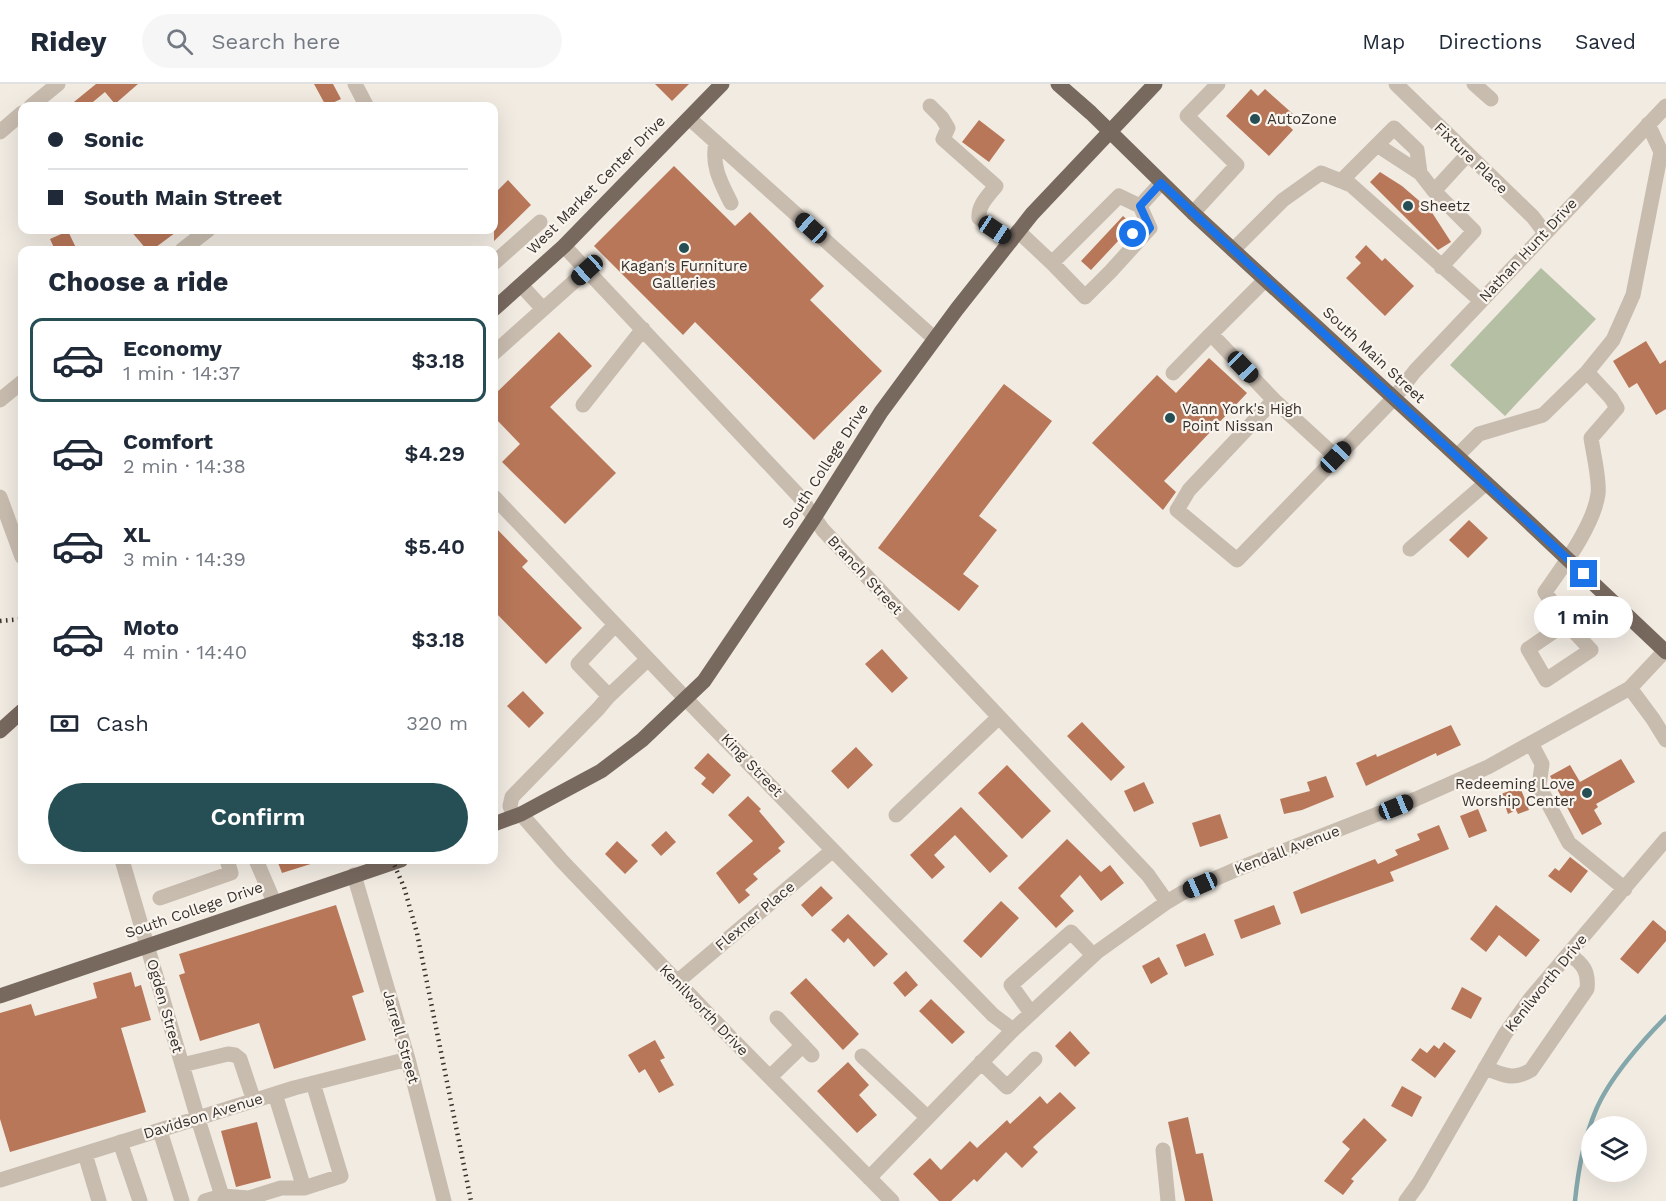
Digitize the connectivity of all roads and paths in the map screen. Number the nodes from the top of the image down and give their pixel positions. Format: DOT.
graph roads {
  1 [pos="58,84"];
  2 [pos="355,84"];
  3 [pos="722,84"];
  4 [pos="1058,84"];
  5 [pos="1155,84"];
  6 [pos="1218,84"];
  7 [pos="1396,84"];
  8 [pos="1474,84"];
  9 [pos="1491,99"];
  10 [pos="36,102"];
  11 [pos="363,102"];
  12 [pos="930,105"];
  13 [pos="1666,106"];
  14 [pos="18,116"];
  15 [pos="689,118"];
  16 [pos="1648,124"];
  17 [pos="0,132"];
  18 [pos="1110,133"];
  19 [pos="716,142"];
  20 [pos="1377,145"];
  21 [pos="1468,154"];
  22 [pos="1420,173"];
  23 [pos="1341,181"];
  24 [pos="1161,183"];
  25 [pos="1434,191"];
  26 [pos="731,203"];
  27 [pos="1140,206"];
  28 [pos="1193,213"];
  29 [pos="540,222"];
  30 [pos="1545,233"];
  31 [pos="203,234"];
  32 [pos="1015,236"];
  33 [pos="187,246"];
  34 [pos="564,246"];
  35 [pos="1233,250"];
  36 [pos="498,259"];
  37 [pos="1441,267"];
  38 [pos="1057,268"];
  39 [pos="587,270"];
  40 [pos="1265,280"];
  41 [pos="520,285"];
  42 [pos="1481,301"];
  43 [pos="498,305"];
  44 [pos="543,309"];
  45 [pos="643,330"];
  46 [pos="1211,334"];
  47 [pos="935,339"];
  48 [pos="498,349"];
  49 [pos="1587,372"];
  50 [pos="1173,373"];
  51 [pos="18,385"];
  52 [pos="1394,398"];
  53 [pos="0,400"];
  54 [pos="1274,400"];
  55 [pos="583,405"];
  56 [pos="1457,456"];
  57 [pos="1336,457"];
  58 [pos="1486,483"];
  59 [pos="0,497"];
  60 [pos="498,501"];
  61 [pos="814,518"];
  62 [pos="18,546"];
  63 [pos="1410,549"];
  64 [pos="1568,559"];
  65 [pos="1566,623"];
  66 [pos="615,624"];
  67 [pos="1665,652"];
  68 [pos="648,659"];
  69 [pos="1630,688"];
  70 [pos="609,696"];
  71 [pos="686,699"];
  72 [pos="18,715"];
  73 [pos="999,717"];
  74 [pos="0,731"];
  75 [pos="1666,740"];
  76 [pos="1531,743"];
  77 [pos="896,815"];
  78 [pos="517,816"];
  79 [pos="498,823"];
  80 [pos="1666,839"];
  81 [pos="833,850"];
  82 [pos="124,864"];
  83 [pos="228,864"];
  84 [pos="258,864"];
  85 [pos="388,864"];
  86 [pos="354,875"];
  87 [pos="1625,889"];
  88 [pos="160,898"];
  89 [pos="274,902"];
  90 [pos="1167,902"];
  91 [pos="148,945"];
  92 [pos="1569,954"];
  93 [pos="1094,955"];
  94 [pos="677,982"];
  95 [pos="0,996"];
  96 [pos="1031,1013"];
  97 [pos="777,1018"];
  98 [pos="1013,1030"];
  99 [pos="862,1056"];
  100 [pos="408,1059"];
  101 [pos="1035,1059"];
  102 [pos="981,1062"];
  103 [pos="182,1065"];
  104 [pos="1485,1068"];
  105 [pos="770,1077"];
  106 [pos="312,1083"];
  107 [pos="274,1094"];
  108 [pos="254,1101"];
  109 [pos="927,1117"];
  110 [pos="198,1119"];
  111 [pos="160,1131"];
  112 [pos="120,1142"];
  113 [pos="1163,1150"];
  114 [pos="85,1154"];
  115 [pos="1,1178"];
  116 [pos="869,1178"];
  117 [pos="304,1188"];
  118 [pos="222,1196"];
  119 [pos="99,1201"];
  120 [pos="140,1201"];
  121 [pos="182,1201"];
  122 [pos="205,1201"];
  123 [pos="444,1201"];
  124 [pos="892,1201"];
  125 [pos="1167,1201"];
  126 [pos="1406,1201"];
  1 -- 10 [label="street"];
  2 -- 11 [label="street"];
  3 -- 15 [label="main road, West Market Center Drive"];
  4 -- 18 [label="main road, South Main Street"];
  5 -- 18 [label="main road, South College Drive"];
  6 -- 28 [label="street"];
  7 -- 21 [label="street, Fixture Place"];
  8 -- 9 [label="street"];
  12 -- 32 [label="street"];
  13 -- 16 [label="street, Nathan Hunt Drive"];
  14 -- 17 [label="street"];
  15 -- 19 [label="street"];
  15 -- 34 [label="main road, West Market Center Drive"];
  16 -- 30 [label="street, Nathan Hunt Drive"];
  16 -- 49 [label="street"];
  18 -- 24 [label="main road, South Main Street"];
  18 -- 32 [label="main road, South College Drive"];
  19 -- 26 [label="street"];
  19 -- 47 [label="street"];
  20 -- 22 [label="street"];
  20 -- 22 [label="street"];
  20 -- 23 [label="street"];
  21 -- 25 [label="street"];
  21 -- 30 [label="street, Fixture Place"];
  22 -- 25 [label="street"];
  23 -- 35 [label="street"];
  23 -- 37 [label="street"];
  24 -- 27 [label="street"];
  24 -- 28 [label="main road, South Main Street"];
  25 -- 37 [label="street"];
  27 -- 38 [label="street"];
  27 -- 38 [label="street"];
  28 -- 35 [label="main road, South Main Street"];
  29 -- 36 [label="street"];
  30 -- 42 [label="street, Nathan Hunt Drive"];
  31 -- 33 [label="street"];
  32 -- 38 [label="street"];
  32 -- 47 [label="main road, South College Drive"];
  34 -- 39 [label="street, Branch Street"];
  34 -- 41 [label="main road, West Market Center Drive"];
  35 -- 40 [label="main road, South Main Street"];
  37 -- 42 [label="street"];
  39 -- 44 [label="street"];
  39 -- 45 [label="street, Branch Street"];
  40 -- 46 [label="street"];
  40 -- 52 [label="main road, South Main Street"];
  41 -- 43 [label="main road, West Market Center Drive"];
  41 -- 44 [label="street"];
  42 -- 52 [label="street, Nathan Hunt Drive"];
  44 -- 48 [label="street"];
  45 -- 55 [label="street"];
  45 -- 61 [label="street, Branch Street"];
  46 -- 50 [label="street"];
  46 -- 54 [label="street"];
  47 -- 61 [label="main road, South College Drive"];
  49 -- 56 [label="street"];
  49 -- 64 [label="street"];
  51 -- 53 [label="street"];
  52 -- 56 [label="main road, South Main Street"];
  52 -- 57 [label="street, Nathan Hunt Drive"];
  54 -- 57 [label="street"];
  54 -- 57 [label="street, Nathan Hunt Drive"];
  56 -- 58 [label="main road, South Main Street"];
  58 -- 63 [label="street"];
  58 -- 64 [label="main road, South Main Street"];
  59 -- 62 [label="street"];
  60 -- 66 [label="street, King Street"];
  61 -- 71 [label="main road, South College Drive"];
  61 -- 73 [label="street, Branch Street"];
  64 -- 65 [label="street"];
  64 -- 67 [label="main road, South Main Street"];
  66 -- 68 [label="street, King Street"];
  66 -- 70 [label="street"];
  67 -- 69 [label="street, Kendall Avenue"];
  68 -- 70 [label="street"];
  68 -- 71 [label="street, King Street"];
  69 -- 75 [label="street"];
  69 -- 76 [label="street, Kendall Avenue"];
  70 -- 78 [label="street"];
  71 -- 78 [label="main road, South College Drive"];
  71 -- 81 [label="street, King Street"];
  72 -- 74 [label="main road"];
  73 -- 77 [label="street"];
  73 -- 90 [label="street, Branch Street"];
  76 -- 87 [label="street"];
  76 -- 90 [label="street, Kendall Avenue"];
  78 -- 79 [label="main road, South College Drive"];
  78 -- 94 [label="street, Kenilworth Drive"];
  80 -- 87 [label="street, Kenilworth Drive"];
  81 -- 94 [label="street, Flexner Place"];
  81 -- 98 [label="street, King Street"];
  82 -- 91 [label="street, Ogden Street"];
  83 -- 88 [label="street"];
  84 -- 89 [label="street"];
  85 -- 86 [label="main road, South College Drive"];
  86 -- 89 [label="main road, South College Drive"];
  86 -- 100 [label="street, Jarrell Street"];
  87 -- 92 [label="street, Kenilworth Drive"];
  89 -- 91 [label="main road, South College Drive"];
  90 -- 93 [label="street, Kendall Avenue"];
  91 -- 95 [label="main road, South College Drive"];
  91 -- 103 [label="street, Ogden Street"];
  92 -- 104 [label="street, Kenilworth Drive"];
  92 -- 104 [label="street"];
  93 -- 96 [label="street, Kendall Avenue"];
  93 -- 96 [label="street"];
  94 -- 105 [label="street, Kenilworth Drive"];
  96 -- 98 [label="street, Kendall Avenue"];
  97 -- 105 [label="street"];
  98 -- 102 [label="street, Kendall Avenue"];
  99 -- 109 [label="street"];
  100 -- 106 [label="street, Davidson Avenue"];
  100 -- 123 [label="street, Jarrell Street"];
  101 -- 102 [label="street"];
  102 -- 109 [label="street, Kendall Avenue"];
  103 -- 108 [label="street"];
  103 -- 110 [label="street, Ogden Street"];
  104 -- 126 [label="street, Kenilworth Drive"];
  105 -- 116 [label="street, Kenilworth Drive"];
  106 -- 107 [label="street, Davidson Avenue"];
  106 -- 117 [label="street"];
  107 -- 108 [label="street, Davidson Avenue"];
  107 -- 117 [label="street"];
  108 -- 110 [label="street, Davidson Avenue"];
  109 -- 116 [label="street, Kendall Avenue"];
  110 -- 111 [label="street, Davidson Avenue"];
  110 -- 118 [label="street, Ogden Street"];
  111 -- 112 [label="street, Davidson Avenue"];
  111 -- 121 [label="street"];
  112 -- 114 [label="street, Davidson Avenue"];
  112 -- 120 [label="street"];
  113 -- 125 [label="street"];
  114 -- 115 [label="street, Davidson Avenue"];
  114 -- 119 [label="street"];
  116 -- 124 [label="street, Kenilworth Drive"];
  117 -- 118 [label="street"];
  118 -- 122 [label="street"];
}
